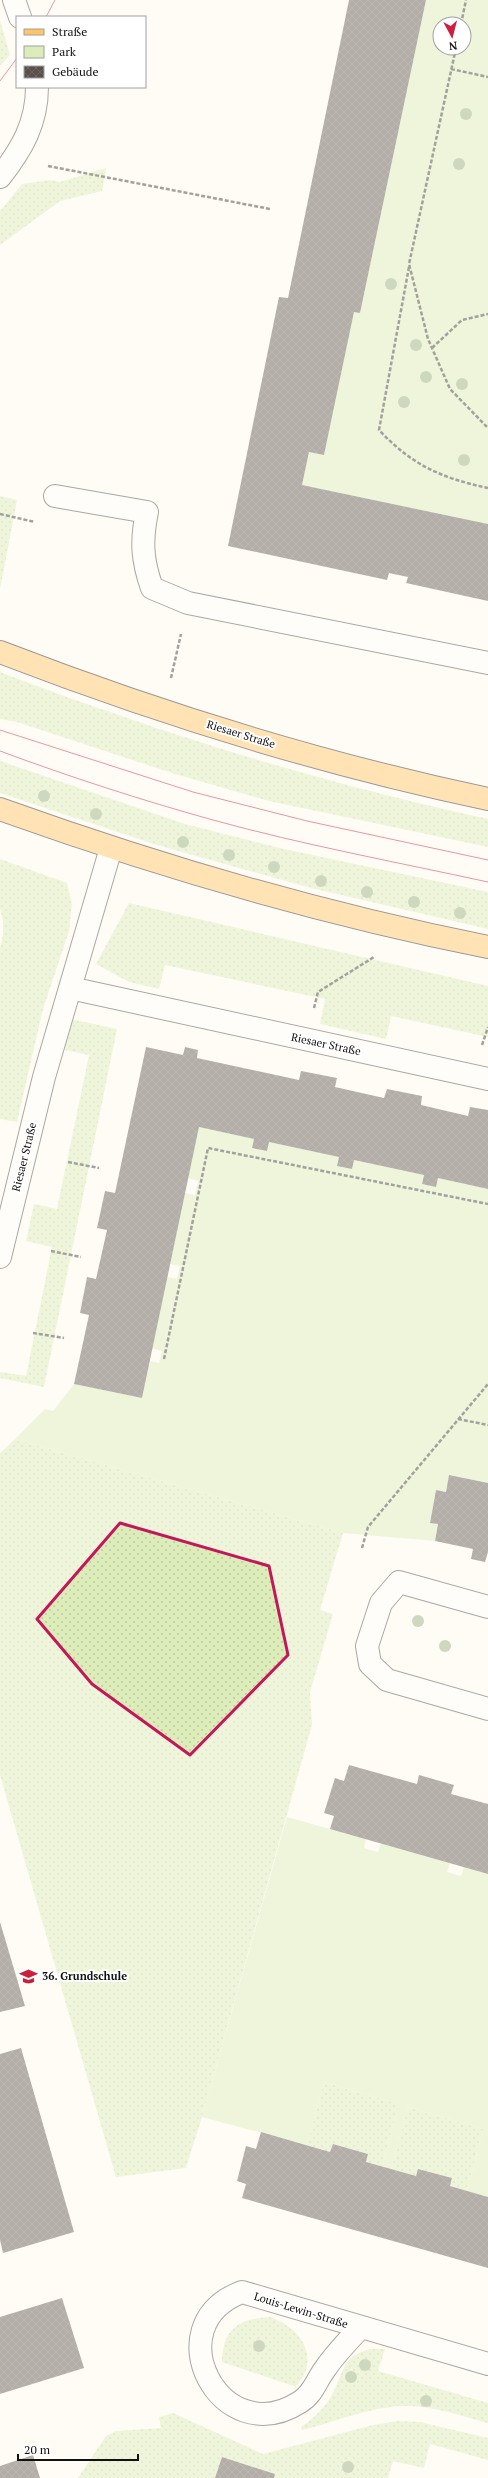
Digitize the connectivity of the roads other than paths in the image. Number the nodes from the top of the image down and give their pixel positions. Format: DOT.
graph roads {
  1 [pos="14,0"];
  2 [pos="20,16"];
  3 [pos="37,88"];
  4 [pos="0,177"];
  5 [pos="55,496"];
  6 [pos="0,652"];
  7 [pos="488,663"];
  8 [pos="488,799"];
  9 [pos="0,809"];
  10 [pos="111,848"];
  11 [pos="488,947"];
  12 [pos="70,988"];
  13 [pos="488,1080"];
  14 [pos="0,1257"];
  15 [pos="488,1607"];
  16 [pos="488,1709"];
  17 [pos="360,2328"];
  18 [pos="488,2364"];
  1 -- 2 [label="street"];
  3 -- 4 [label="street"];
  5 -- 7 [label="street"];
  6 -- 8 [label="main road, Riesaer Straße"];
  9 -- 10 [label="main road"];
  10 -- 11 [label="main road"];
  10 -- 12 [label="street, Riesaer Straße"];
  12 -- 13 [label="street, Riesaer Straße"];
  12 -- 14 [label="street, Riesaer Straße"];
  15 -- 16 [label="street"];
  17 -- 17 [label="street, Louis-Lewin-Straße"];
  17 -- 18 [label="street, Louis-Lewin-Straße"];
}
